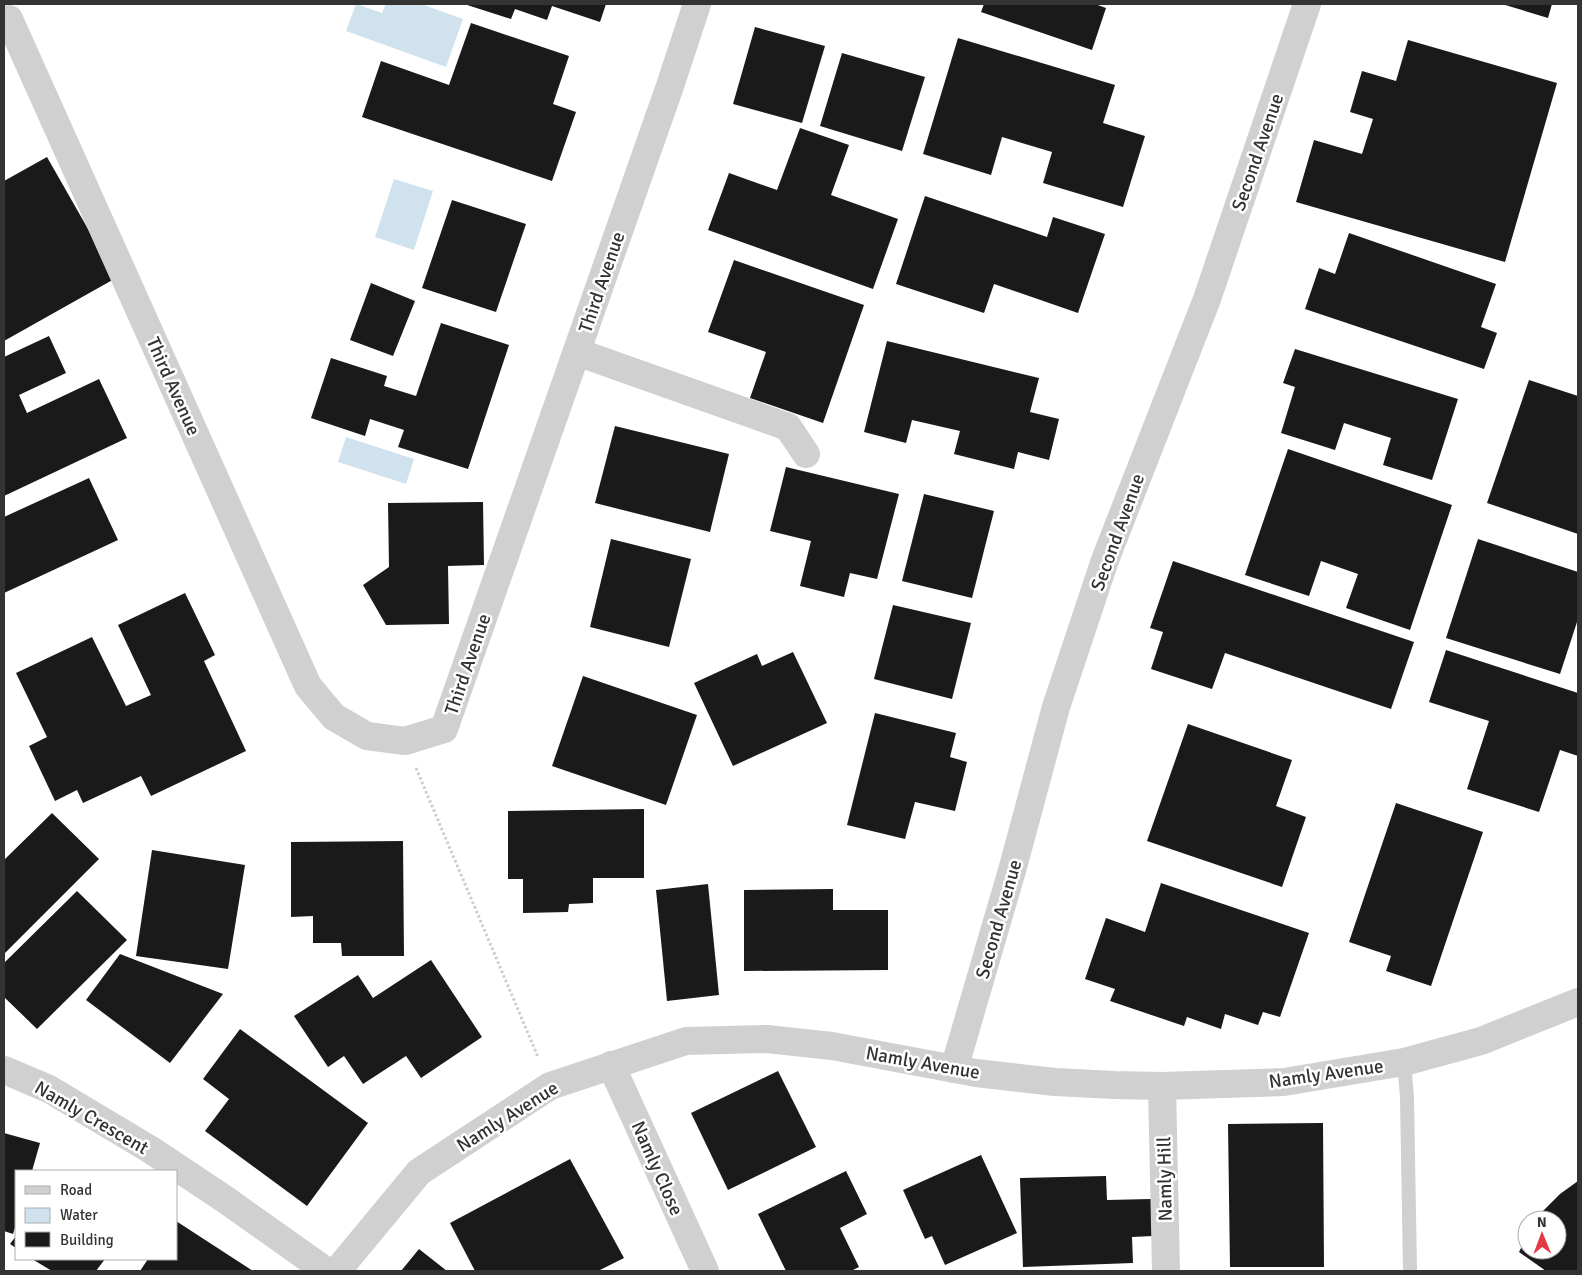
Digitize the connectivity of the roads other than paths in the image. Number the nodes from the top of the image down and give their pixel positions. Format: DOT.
graph roads {
  1 [pos="697,4"];
  2 [pos="1307,4"];
  3 [pos="8,17"];
  4 [pos="577,352"];
  5 [pos="806,454"];
  6 [pos="1578,1002"];
  7 [pos="1404,1062"];
  8 [pos="611,1065"];
  9 [pos="954,1069"];
  10 [pos="4,1070"];
  11 [pos="1162,1086"];
  12 [pos="326,1271"];
  13 [pos="337,1271"];
  14 [pos="705,1271"];
  15 [pos="1166,1271"];
  16 [pos="1410,1271"];
  1 -- 4 [label="street, Third Avenue"];
  2 -- 9 [label="street, Second Avenue"];
  3 -- 4 [label="street, Third Avenue"];
  4 -- 5 [label="street"];
  6 -- 7 [label="street, Namly Avenue"];
  7 -- 11 [label="street, Namly Avenue"];
  7 -- 16 [label="lane"];
  8 -- 9 [label="street, Namly Avenue"];
  8 -- 13 [label="street, Namly Avenue"];
  8 -- 14 [label="street, Namly Close"];
  9 -- 11 [label="street, Namly Avenue"];
  10 -- 12 [label="street, Namly Crescent"];
  11 -- 15 [label="street, Namly Hill"];
}
